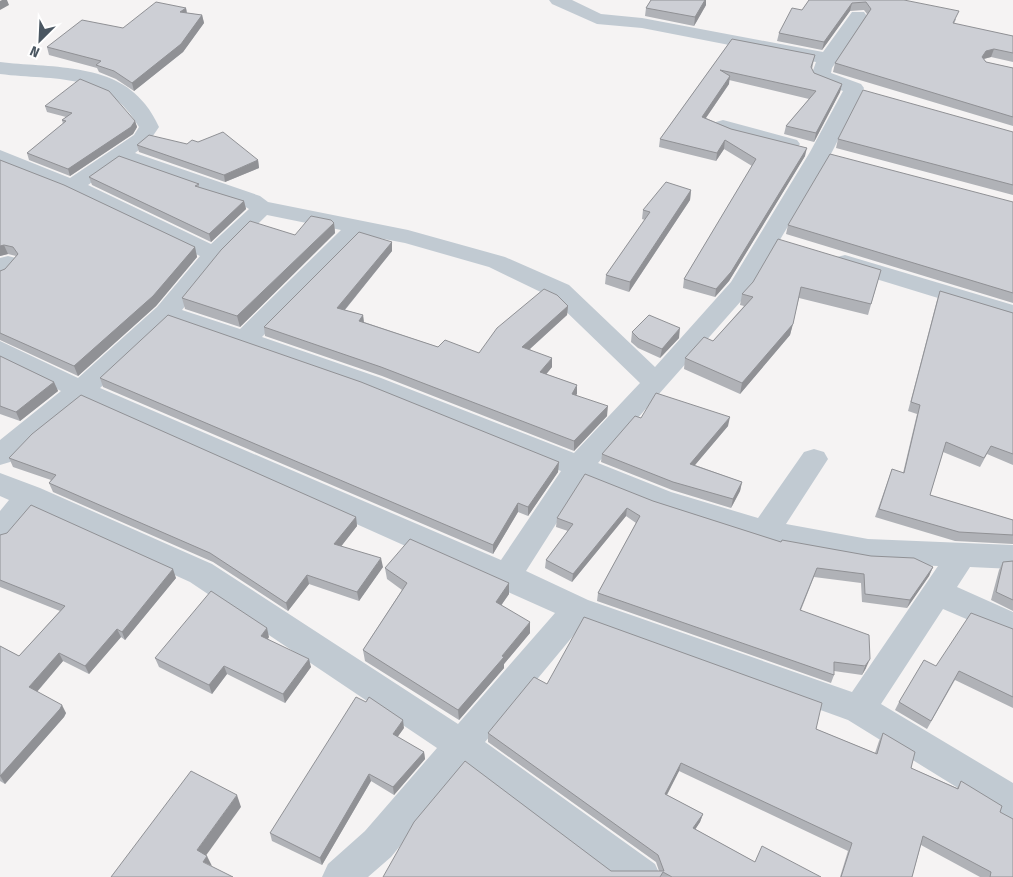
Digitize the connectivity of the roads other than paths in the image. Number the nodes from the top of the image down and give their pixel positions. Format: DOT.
graph roads {
  1 [pos="558,0"];
  2 [pos="858,16"];
  3 [pos="828,59"];
  4 [pos="0,68"];
  5 [pos="723,126"];
  6 [pos="119,154"];
  7 [pos="830,155"];
  8 [pos="0,156"];
  9 [pos="72,186"];
  10 [pos="261,207"];
  11 [pos="358,227"];
  12 [pos="214,254"];
  13 [pos="826,256"];
  14 [pos="166,313"];
  15 [pos="1013,313"];
  16 [pos="244,340"];
  17 [pos="0,350"];
  18 [pos="656,383"];
  19 [pos="81,390"];
  20 [pos="0,455"];
  21 [pos="814,459"];
  22 [pos="578,467"];
  23 [pos="0,484"];
  24 [pos="30,496"];
  25 [pos="0,532"];
  26 [pos="765,532"];
  27 [pos="962,555"];
  28 [pos="1013,557"];
  29 [pos="507,576"];
  30 [pos="937,592"];
  31 [pos="577,609"];
  32 [pos="1013,626"];
  33 [pos="859,709"];
  34 [pos="464,746"];
  35 [pos="1013,802"];
  36 [pos="341,877"];
  37 [pos="642,877"];
  1 -- 3 [label="street"];
  2 -- 3 [label="street"];
  3 -- 7 [label="street"];
  4 -- 6 [label="street"];
  5 -- 7 [label="street"];
  6 -- 9 [label="street"];
  6 -- 10 [label="street"];
  7 -- 18 [label="street"];
  8 -- 9 [label="street"];
  9 -- 12 [label="street"];
  10 -- 11 [label="street"];
  10 -- 12 [label="street"];
  11 -- 16 [label="street"];
  11 -- 18 [label="street"];
  12 -- 14 [label="street"];
  13 -- 15 [label="street"];
  14 -- 16 [label="street"];
  14 -- 19 [label="street"];
  16 -- 22 [label="street"];
  17 -- 19 [label="street"];
  18 -- 22 [label="street"];
  19 -- 20 [label="street"];
  19 -- 29 [label="street"];
  21 -- 26 [label="street"];
  22 -- 26 [label="street"];
  22 -- 29 [label="street"];
  23 -- 24 [label="street"];
  24 -- 25 [label="street"];
  24 -- 34 [label="street"];
  26 -- 27 [label="street"];
  27 -- 28 [label="street"];
  27 -- 30 [label="street"];
  29 -- 31 [label="street"];
  30 -- 32 [label="street"];
  30 -- 33 [label="street"];
  31 -- 33 [label="street"];
  31 -- 34 [label="street"];
  33 -- 35 [label="street"];
  34 -- 36 [label="street"];
  34 -- 37 [label="street"];
}
